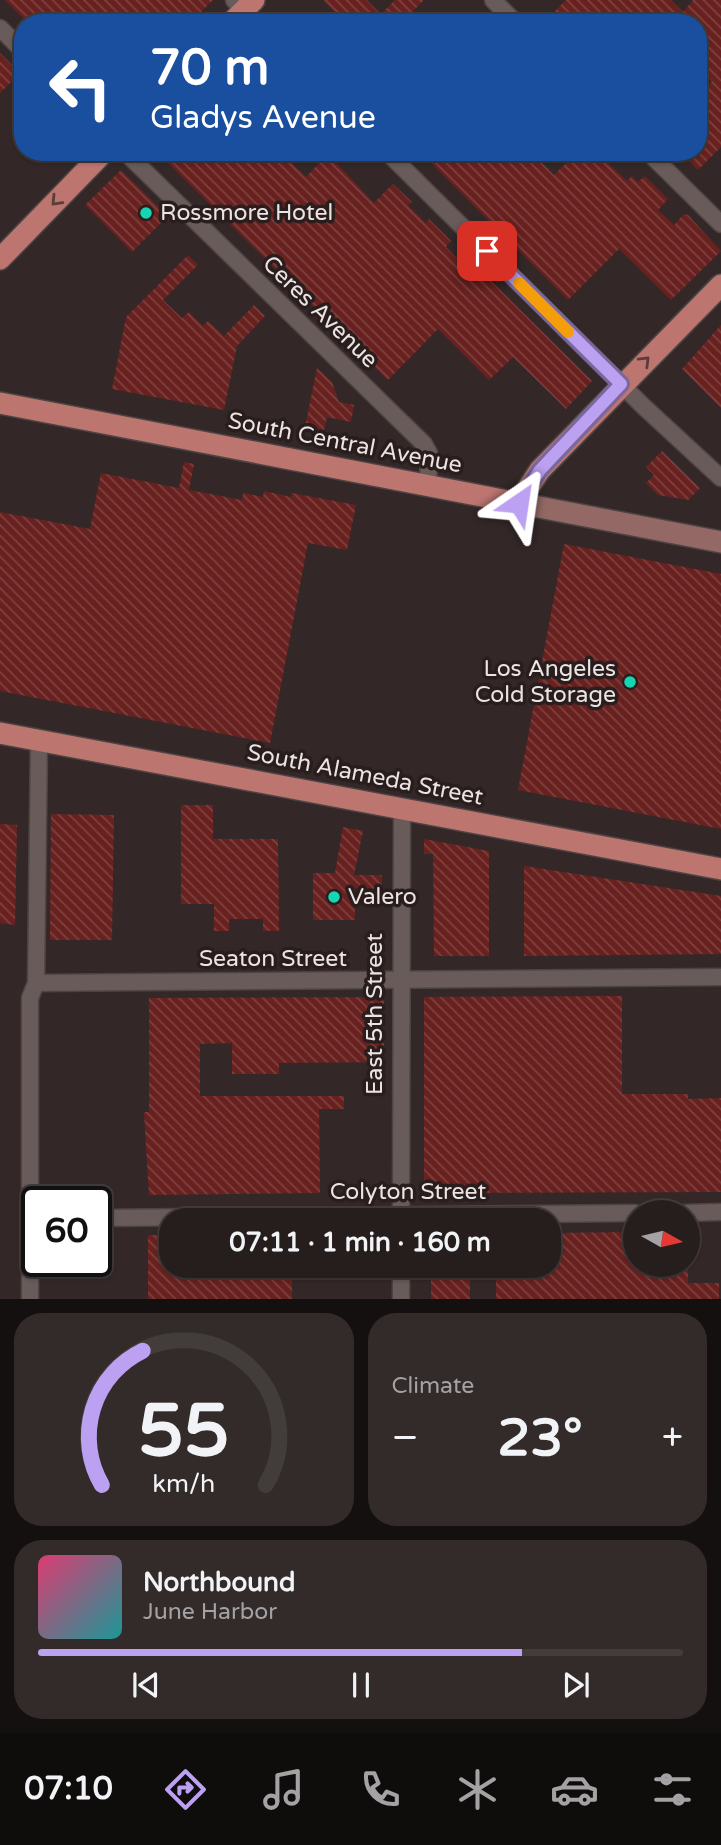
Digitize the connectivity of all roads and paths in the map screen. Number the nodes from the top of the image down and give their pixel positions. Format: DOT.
graph roads {
  1 [pos="493,0"];
  2 [pos="507,14"];
  3 [pos="0,28"];
  4 [pos="14,42"];
  5 [pos="95,161"];
  6 [pos="134,161"];
  7 [pos="396,161"];
  8 [pos="657,161"];
  9 [pos="721,224"];
  10 [pos="0,259"];
  11 [pos="721,285"];
  12 [pos="621,384"];
  13 [pos="0,403"];
  14 [pos="721,478"];
  15 [pos="428,486"];
  16 [pos="519,503"];
  17 [pos="721,542"];
  18 [pos="0,733"];
  19 [pos="39,741"];
  20 [pos="402,808"];
  21 [pos="721,869"];
  22 [pos="721,976"];
  23 [pos="402,981"];
  24 [pos="36,983"];
  25 [pos="33,1186"];
  26 [pos="401,1208"];
  27 [pos="721,1212"];
  28 [pos="623,1213"];
  29 [pos="700,1213"];
  30 [pos="561,1214"];
  31 [pos="112,1218"];
  32 [pos="159,1218"];
  33 [pos="31,1277"];
  34 [pos="401,1278"];
  35 [pos="30,1299"];
  36 [pos="401,1299"];
  1 -- 2 [label="street"];
  3 -- 4 [label="street"];
  5 -- 10 [label="main road, one-way"];
  6 -- 15 [label="street, Ceres Avenue"];
  7 -- 12 [label="street"];
  8 -- 9 [label="street"];
  12 -- 11 [label="main road, one-way"];
  12 -- 14 [label="street"];
  12 -- 16 [label="main road"];
  13 -- 15 [label="main road, South Central Avenue"];
  15 -- 16 [label="main road, South Central Avenue"];
  16 -- 17 [label="main road, South Central Avenue"];
  18 -- 19 [label="main road, South Alameda Street"];
  19 -- 20 [label="main road, South Alameda Street"];
  19 -- 24 [label="street"];
  20 -- 21 [label="main road, South Alameda Street"];
  20 -- 23 [label="street, East 5th Street"];
  22 -- 23 [label="street, Seaton Street"];
  23 -- 24 [label="street, Seaton Street"];
  23 -- 26 [label="street, East 5th Street"];
  24 -- 25 [label="street"];
  27 -- 29 [label="street"];
  28 -- 30 [label="street, Colyton Street"];
  31 -- 32 [label="street, Colyton Street"];
  33 -- 35 [label="street"];
  34 -- 36 [label="street"];
}
